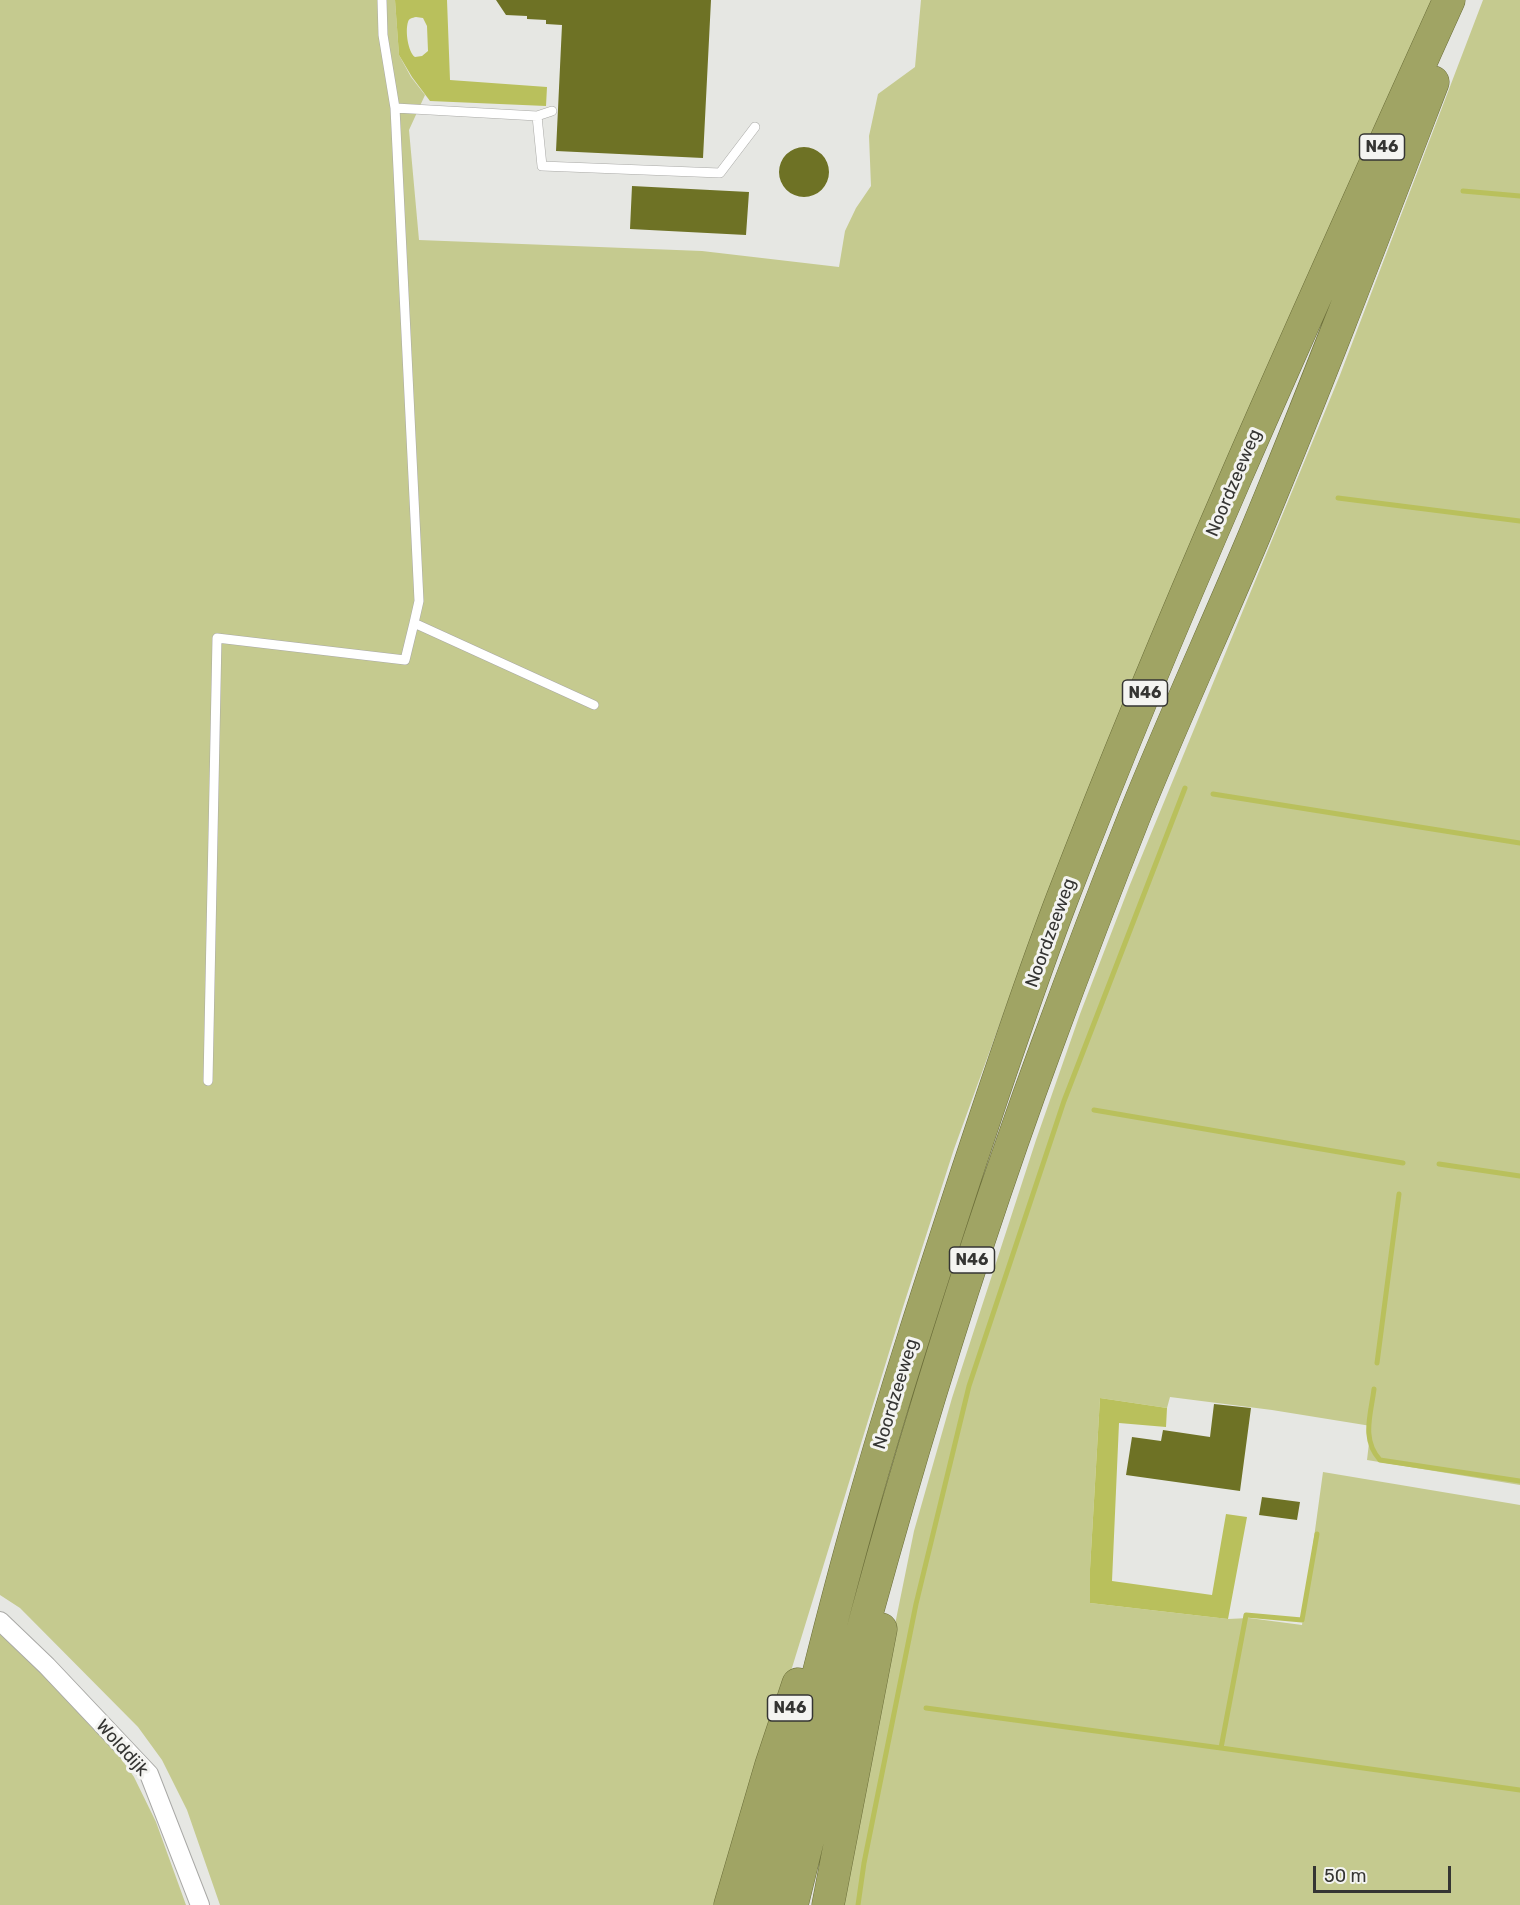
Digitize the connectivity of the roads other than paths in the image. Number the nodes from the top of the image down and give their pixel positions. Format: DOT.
graph roads {
  1 [pos="382,0"];
  2 [pos="1449,0"];
  3 [pos="1465,0"];
  4 [pos="394,108"];
  5 [pos="552,111"];
  6 [pos="537,116"];
  7 [pos="755,128"];
  8 [pos="414,623"];
  9 [pos="594,705"];
  10 [pos="208,1081"];
  11 [pos="905,1474"];
  12 [pos="860,1515"];
  13 [pos="0,1621"];
  14 [pos="200,1905"];
  15 [pos="730,1905"];
  16 [pos="762,1905"];
  17 [pos="792,1905"];
  18 [pos="828,1905"];
  1 -- 4 [label="lane"];
  2 -- 12 [label="highway, Noordzeeweg / N46"];
  3 -- 11 [label="highway, Noordzeeweg / N46"];
  4 -- 6 [label="lane"];
  4 -- 8 [label="lane"];
  5 -- 6 [label="lane"];
  6 -- 7 [label="lane"];
  8 -- 9 [label="lane"];
  8 -- 10 [label="lane"];
  11 -- 17 [label="highway, Noordzeeweg / N46"];
  11 -- 18 [label="highway, N46"];
  12 -- 15 [label="highway, N46"];
  12 -- 16 [label="highway, Noordzeeweg"];
  13 -- 14 [label="street, Wolddijk"];
}
